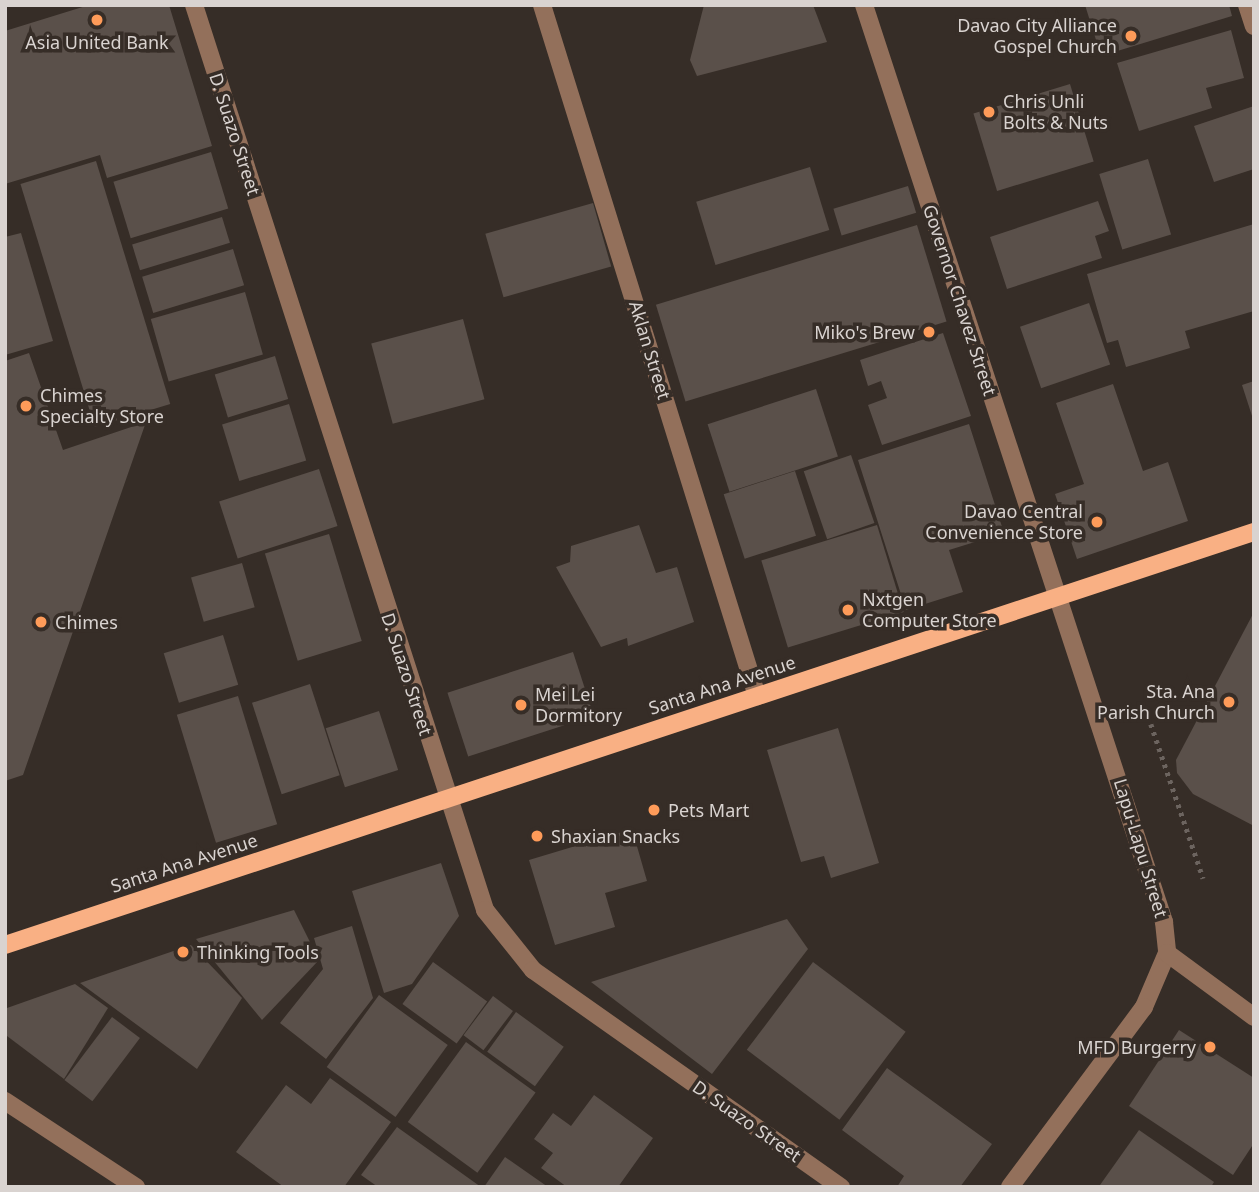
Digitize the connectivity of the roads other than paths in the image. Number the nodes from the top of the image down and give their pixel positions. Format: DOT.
graph roads {
  1 [pos="194,5"];
  2 [pos="542,5"];
  3 [pos="864,5"];
  4 [pos="1247,5"];
  5 [pos="1254,26"];
  6 [pos="1254,532"];
  7 [pos="1057,596"];
  8 [pos="757,696"];
  9 [pos="447,798"];
  10 [pos="5,945"];
  11 [pos="1167,953"];
  12 [pos="1254,1017"];
  13 [pos="5,1101"];
  14 [pos="136,1187"];
  15 [pos="841,1187"];
  16 [pos="1010,1187"];
  1 -- 9 [label="street, D. Suazo Street"];
  2 -- 8 [label="street, Aklan Street"];
  3 -- 7 [label="street, Governor Chavez Street"];
  4 -- 5 [label="street"];
  6 -- 7 [label="main road, Santa Ana Avenue"];
  7 -- 8 [label="main road, Santa Ana Avenue"];
  7 -- 11 [label="street, Lapu-Lapu Street"];
  8 -- 9 [label="main road, Santa Ana Avenue"];
  9 -- 10 [label="main road, Santa Ana Avenue"];
  9 -- 15 [label="street, D. Suazo Street"];
  11 -- 12 [label="street"];
  11 -- 16 [label="street"];
  13 -- 14 [label="street"];
}
